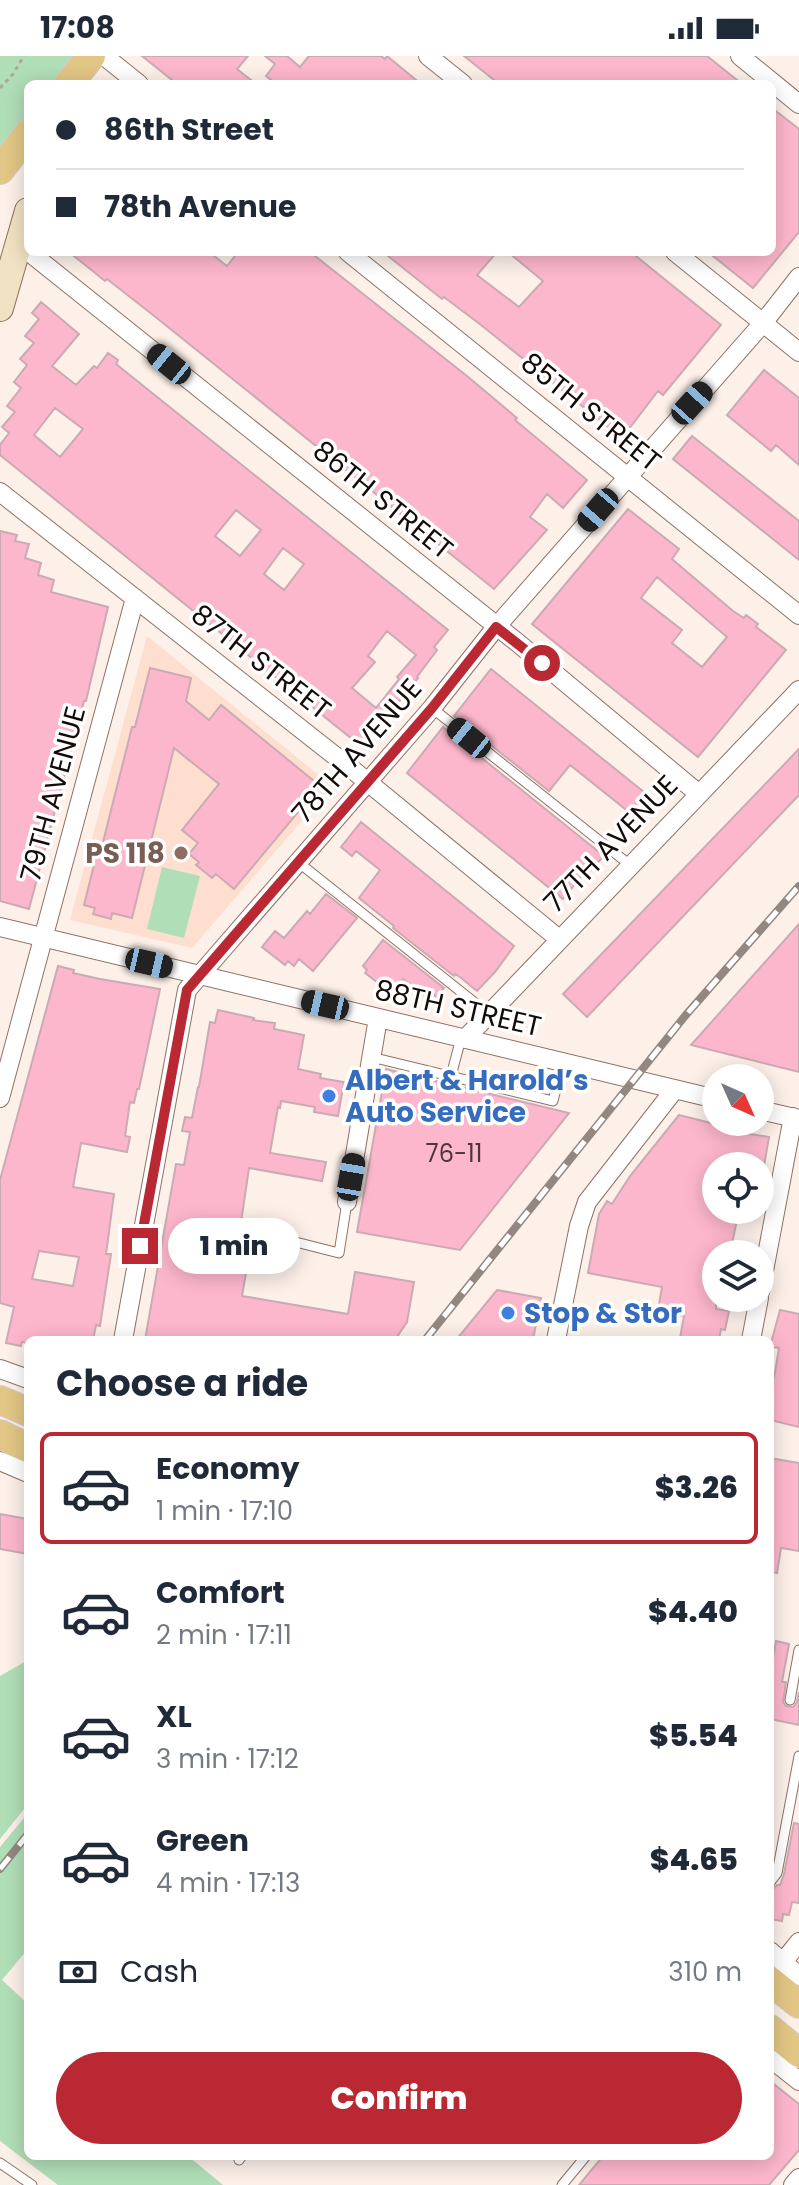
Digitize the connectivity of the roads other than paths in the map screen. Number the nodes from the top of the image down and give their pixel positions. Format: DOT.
graph roads {
  1 [pos="91,56"];
  2 [pos="104,56"];
  3 [pos="428,56"];
  4 [pos="740,56"];
  5 [pos="72,80"];
  6 [pos="134,80"];
  7 [pos="458,80"];
  8 [pos="770,80"];
  9 [pos="776,85"];
  10 [pos="799,104"];
  11 [pos="24,139"];
  12 [pos="3,163"];
  13 [pos="24,227"];
  14 [pos="17,254"];
  15 [pos="353,256"];
  16 [pos="680,256"];
  17 [pos="799,277"];
  18 [pos="0,308"];
  19 [pos="763,323"];
  20 [pos="799,352"];
  21 [pos="627,477"];
  22 [pos="0,492"];
  23 [pos="135,598"];
  24 [pos="799,615"];
  25 [pos="496,627"];
  26 [pos="799,690"];
  27 [pos="432,708"];
  28 [pos="367,781"];
  29 [pos="699,794"];
  30 [pos="298,862"];
  31 [pos="630,865"];
  32 [pos="0,927"];
  33 [pos="43,937"];
  34 [pos="559,939"];
  35 [pos="200,975"];
  36 [pos="489,1014"];
  37 [pos="378,1018"];
  38 [pos="463,1038"];
  39 [pos="371,1057"];
  40 [pos="563,1062"];
  41 [pos="451,1076"];
  42 [pos="675,1089"];
  43 [pos="702,1096"];
  44 [pos="0,1098"];
  45 [pos="774,1113"];
  46 [pos="796,1118"];
  47 [pos="347,1202"];
  48 [pos="268,1235"];
  49 [pos="770,1240"];
  50 [pos="756,1312"];
  51 [pos="124,1336"];
  52 [pos="557,1336"];
  53 [pos="752,1336"];
  54 [pos="0,1369"];
  55 [pos="24,1378"];
  56 [pos="0,1400"];
  57 [pos="24,1410"];
  58 [pos="0,1434"];
  59 [pos="24,1446"];
  60 [pos="0,1461"];
  61 [pos="24,1471"];
  62 [pos="799,1650"];
  63 [pos="790,1700"];
  64 [pos="799,1756"];
  65 [pos="774,1877"];
  66 [pos="799,1942"];
  67 [pos="774,1965"];
  68 [pos="799,1976"];
  69 [pos="799,2004"];
  70 [pos="774,2032"];
  71 [pos="799,2053"];
  72 [pos="774,2061"];
  73 [pos="799,2081"];
  74 [pos="583,2160"];
  75 [pos="0,2163"];
  76 [pos="799,2178"];
  77 [pos="32,2185"];
  78 [pos="562,2185"];
  79 [pos="793,2185"];
  1 -- 5 [label="main road"];
  2 -- 6 [label="street"];
  3 -- 7 [label="street"];
  4 -- 8 [label="street"];
  9 -- 10 [label="street"];
  11 -- 12 [label="main road"];
  13 -- 14 [label="main road"];
  14 -- 18 [label="main road"];
  14 -- 25 [label="street, 86TH STREET"];
  15 -- 21 [label="street, 85TH STREET"];
  16 -- 19 [label="street"];
  17 -- 19 [label="street, 78TH AVENUE"];
  19 -- 20 [label="street"];
  19 -- 21 [label="street, 78TH AVENUE"];
  21 -- 24 [label="street, 85TH STREET"];
  21 -- 25 [label="street, 78TH AVENUE"];
  22 -- 23 [label="street, 87TH STREET"];
  23 -- 28 [label="street, 87TH STREET"];
  23 -- 33 [label="street, 79TH AVENUE"];
  25 -- 27 [label="street, 78TH AVENUE"];
  25 -- 29 [label="street, 86TH STREET"];
  26 -- 29 [label="street, 77TH AVENUE"];
  27 -- 28 [label="street, 78TH AVENUE"];
  27 -- 31 [label="lane"];
  28 -- 30 [label="street, 78TH AVENUE"];
  28 -- 34 [label="street, 87TH STREET"];
  29 -- 31 [label="street, 77TH AVENUE"];
  30 -- 35 [label="street, 78TH AVENUE"];
  30 -- 36 [label="lane"];
  31 -- 34 [label="street, 77TH AVENUE"];
  32 -- 33 [label="street, 88TH STREET"];
  33 -- 35 [label="street, 88TH STREET"];
  33 -- 44 [label="street, 79TH AVENUE"];
  34 -- 36 [label="street, 77TH AVENUE"];
  35 -- 37 [label="street, 88TH STREET"];
  35 -- 51 [label="street, 78TH AVENUE"];
  36 -- 38 [label="street, 77TH AVENUE"];
  37 -- 38 [label="street, 88TH STREET"];
  37 -- 39 [label="street"];
  38 -- 40 [label="street, 88TH STREET"];
  38 -- 41 [label="lane"];
  39 -- 41 [label="lane"];
  39 -- 47 [label="street"];
  40 -- 41 [label="lane"];
  40 -- 42 [label="street, 88TH STREET"];
  42 -- 43 [label="street, 88TH STREET"];
  42 -- 52 [label="street"];
  45 -- 46 [label="street"];
  46 -- 49 [label="street"];
  47 -- 48 [label="lane"];
  50 -- 53 [label="street"];
  54 -- 55 [label="street"];
  56 -- 57 [label="main road"];
  58 -- 59 [label="main road"];
  60 -- 61 [label="street"];
  62 -- 63 [label="lane"];
  64 -- 65 [label="lane"];
  66 -- 67 [label="street"];
  67 -- 68 [label="street"];
  67 -- 69 [label="main road"];
  70 -- 71 [label="main road"];
  72 -- 73 [label="street"];
  74 -- 78 [label="lane"];
  75 -- 77 [label="lane"];
  76 -- 79 [label="street"];
}
